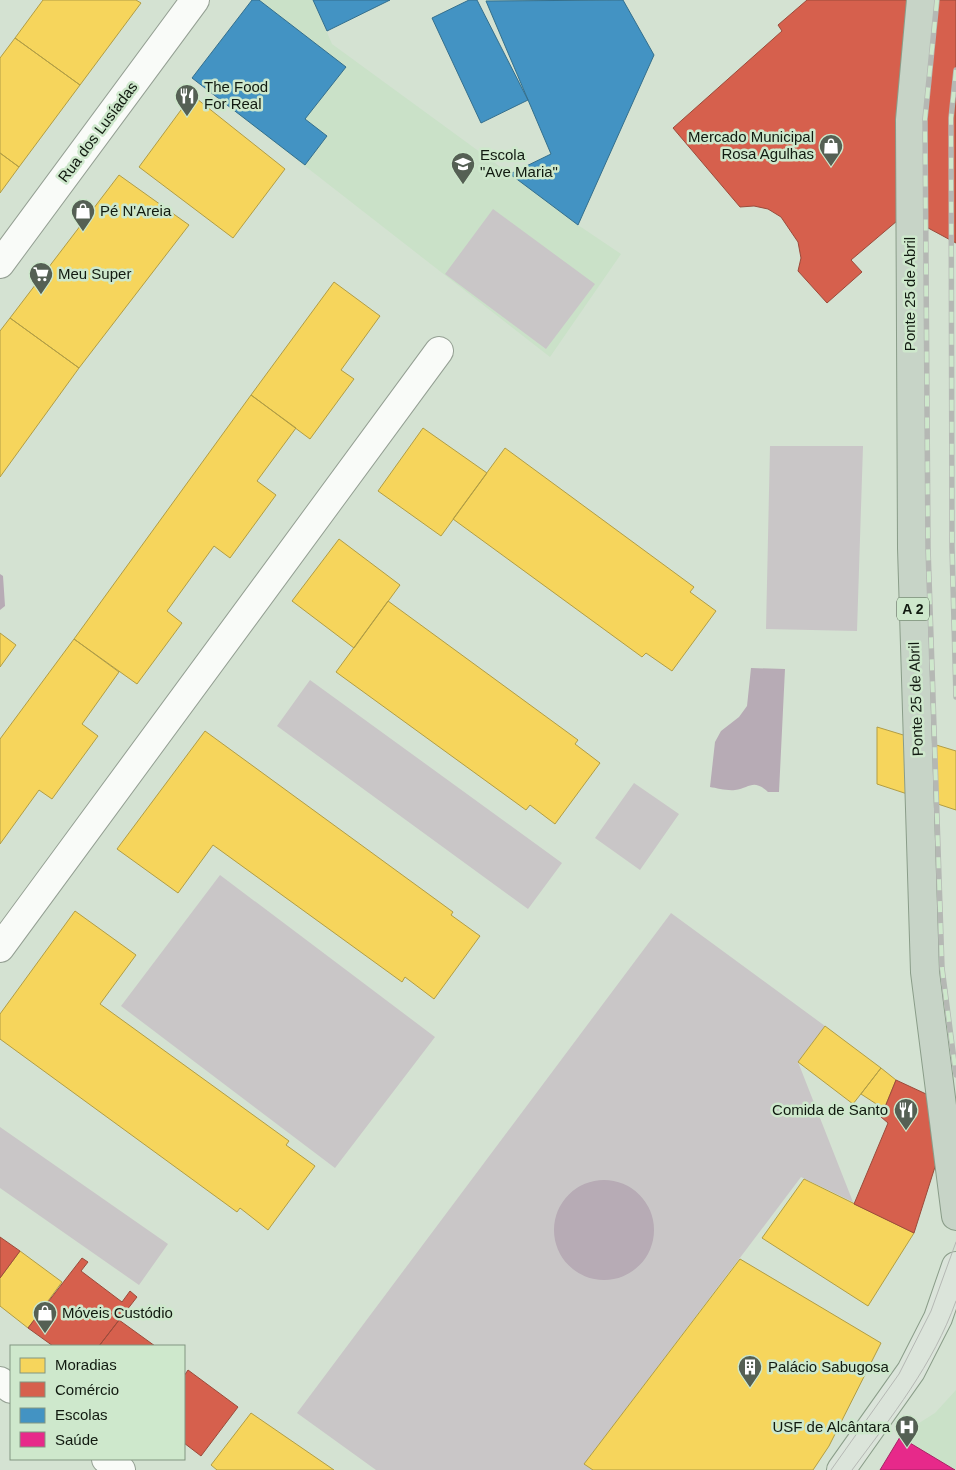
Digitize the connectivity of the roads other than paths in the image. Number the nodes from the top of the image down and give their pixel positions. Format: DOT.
graph roads {
  1 [pos="196,0"];
  2 [pos="921,0"];
  3 [pos="0,264"];
  4 [pos="439,351"];
  5 [pos="0,948"];
  6 [pos="956,1216"];
  7 [pos="956,1266"];
  8 [pos="0,1380"];
  9 [pos="10,1388"];
  10 [pos="107,1460"];
  11 [pos="121,1470"];
  12 [pos="841,1470"];
  1 -- 3 [label="street, Rua dos Lusíadas"];
  2 -- 6 [label="highway, Ponte 25 de Abril / A 2"];
  4 -- 5 [label="street"];
  7 -- 12 [label="main road"];
  8 -- 9 [label="street"];
  10 -- 11 [label="street"];
}
